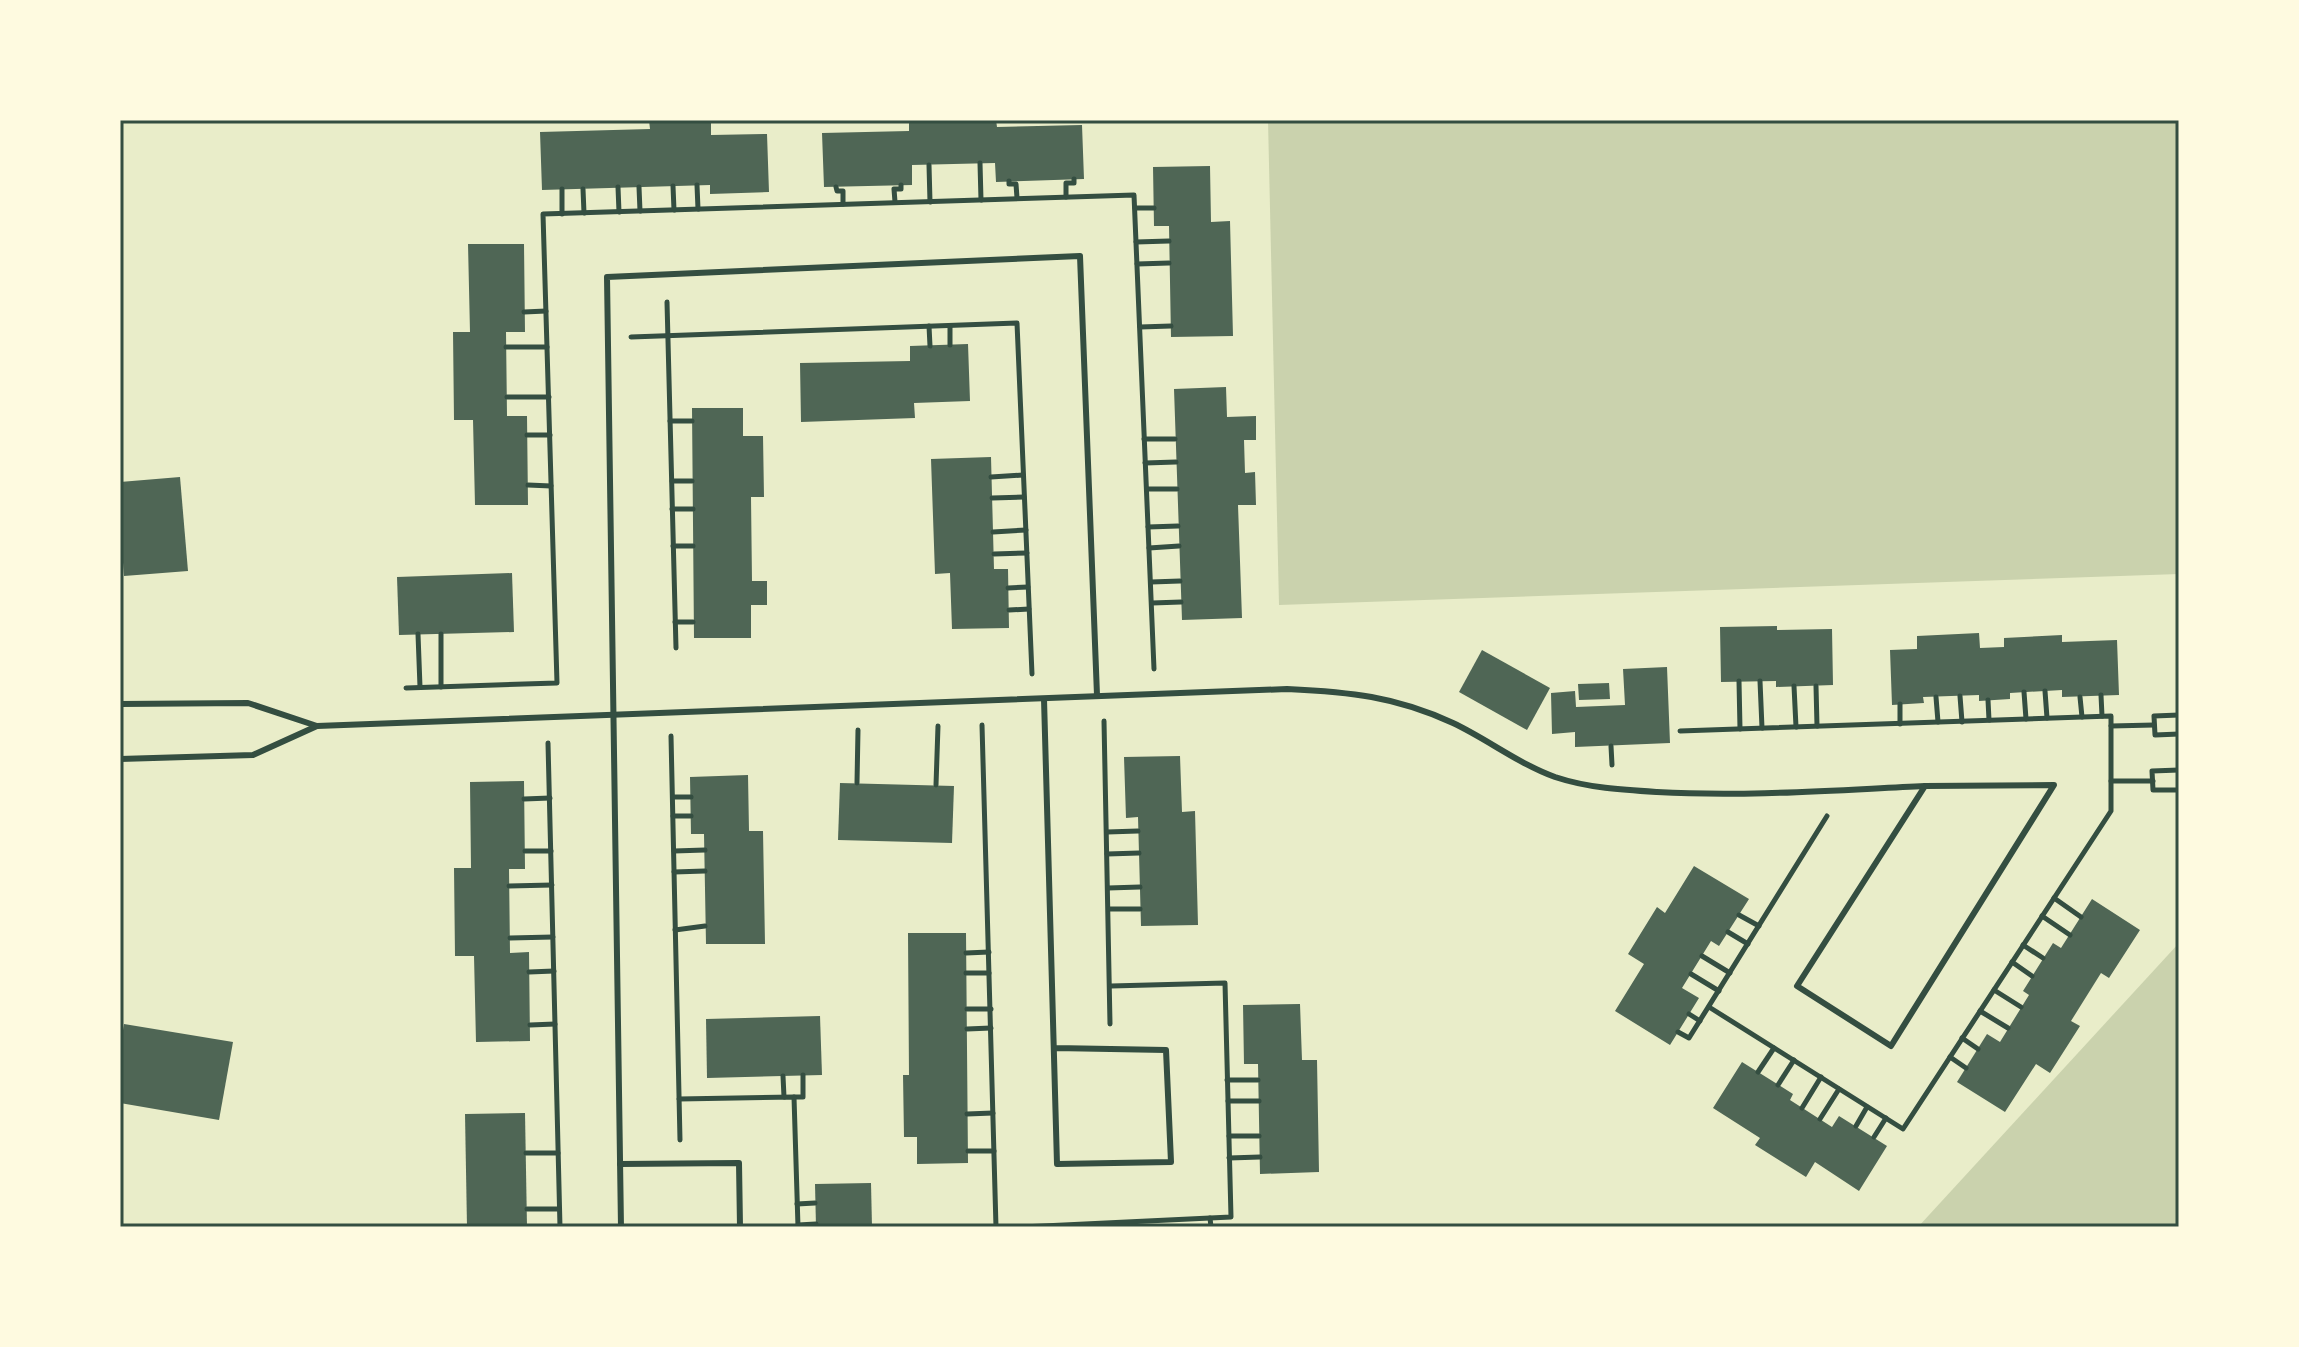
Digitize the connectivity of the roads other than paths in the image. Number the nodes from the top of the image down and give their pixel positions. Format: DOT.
graph roads {
  1 [pos="1097,695"];
  2 [pos="1044,699"];
  3 [pos="120,704"];
  4 [pos="614,714"];
  5 [pos="317,726"];
  6 [pos="120,759"];
  7 [pos="1925,786"];
  8 [pos="1055,1048"];
  9 [pos="620,1164"];
  10 [pos="621,1227"];
  11 [pos="740,1227"];
  1 -- 2 [label="lane"];
  1 -- 4 [label="lane"];
  1 -- 7 [label="lane"];
  2 -- 4 [label="lane"];
  2 -- 8 [label="lane"];
  3 -- 5 [label="lane"];
  4 -- 5 [label="lane"];
  4 -- 9 [label="lane"];
  5 -- 6 [label="lane"];
  7 -- 7 [label="lane"];
  8 -- 8 [label="lane"];
  9 -- 10 [label="lane"];
  9 -- 11 [label="lane"];
}
